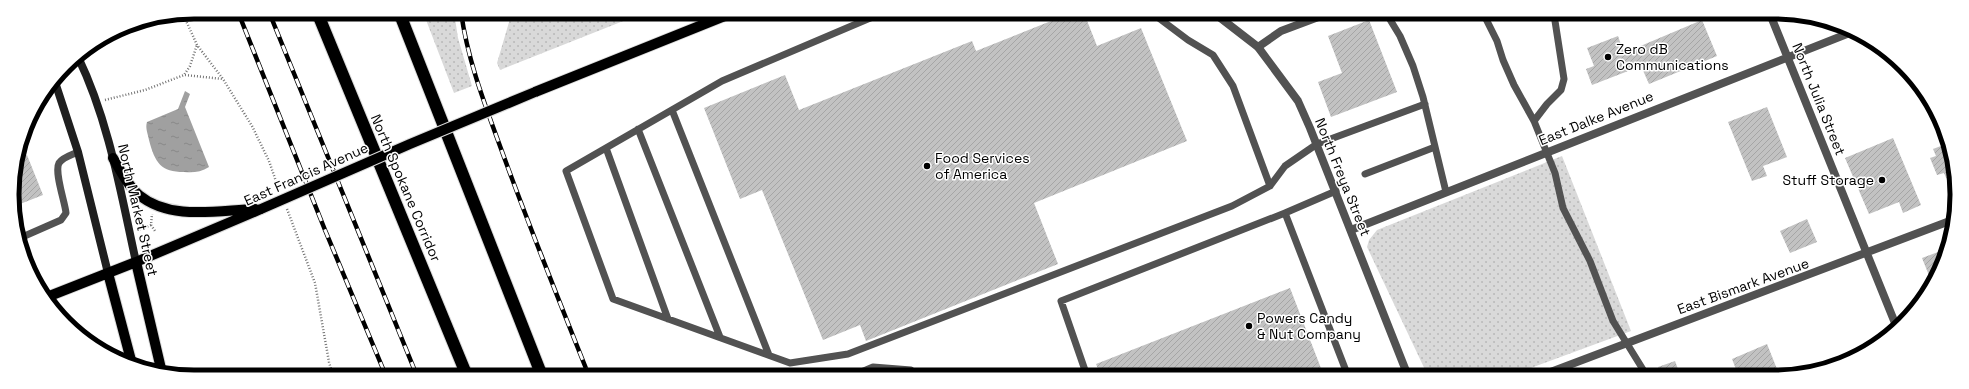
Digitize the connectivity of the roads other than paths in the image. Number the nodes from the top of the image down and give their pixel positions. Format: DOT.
graph roads {
  1 [pos="320,19"];
  2 [pos="402,19"];
  3 [pos="715,19"];
  4 [pos="868,19"];
  5 [pos="1160,19"];
  6 [pos="1222,19"];
  7 [pos="1313,19"];
  8 [pos="1390,19"];
  9 [pos="1486,19"];
  10 [pos="1555,19"];
  11 [pos="1772,19"];
  12 [pos="1846,34"];
  13 [pos="1258,47"];
  14 [pos="1788,56"];
  15 [pos="80,62"];
  16 [pos="56,86"];
  17 [pos="1425,104"];
  18 [pos="672,110"];
  19 [pos="1534,121"];
  20 [pos="638,129"];
  21 [pos="1317,144"];
  22 [pos="1435,147"];
  23 [pos="606,148"];
  24 [pos="78,152"];
  25 [pos="1547,152"];
  26 [pos="113,158"];
  27 [pos="1365,174"];
  28 [pos="1270,186"];
  29 [pos="1336,191"];
  30 [pos="1446,192"];
  31 [pos="261,209"];
  32 [pos="1285,213"];
  33 [pos="1948,222"];
  34 [pos="1351,230"];
  35 [pos="24,236"];
  36 [pos="1866,254"];
  37 [pos="136,262"];
  38 [pos="108,273"];
  39 [pos="51,295"];
  40 [pos="668,319"];
  41 [pos="1895,322"];
  42 [pos="720,337"];
  43 [pos="1626,344"];
  44 [pos="769,355"];
  45 [pos="130,358"];
  46 [pos="161,367"];
  47 [pos="465,370"];
  48 [pos="540,370"];
  49 [pos="866,370"];
  50 [pos="911,370"];
  51 [pos="1085,370"];
  52 [pos="1346,370"];
  53 [pos="1406,370"];
  54 [pos="1556,370"];
  55 [pos="1643,370"];
  1 -- 47 [label="highway, North Spokane Corridor"];
  2 -- 48 [label="highway"];
  3 -- 31 [label="main road, East Francis Avenue, bridge"];
  4 -- 18 [label="lane"];
  5 -- 28 [label="lane"];
  6 -- 13 [label="street, North Freya Street"];
  7 -- 13 [label="street"];
  8 -- 17 [label="lane"];
  9 -- 19 [label="lane"];
  10 -- 19 [label="lane"];
  11 -- 14 [label="street, North Julia Street"];
  12 -- 14 [label="street, East Dalke Avenue"];
  13 -- 21 [label="street, North Freya Street"];
  14 -- 25 [label="street, East Dalke Avenue"];
  14 -- 36 [label="street, North Julia Street"];
  15 -- 26 [label="main road, North Market Street"];
  16 -- 24 [label="main road"];
  17 -- 21 [label="lane"];
  17 -- 22 [label="lane"];
  18 -- 20 [label="lane"];
  18 -- 44 [label="lane"];
  19 -- 25 [label="lane"];
  20 -- 23 [label="lane"];
  20 -- 42 [label="lane"];
  21 -- 28 [label="lane"];
  21 -- 29 [label="street, North Freya Street"];
  22 -- 27 [label="lane"];
  22 -- 30 [label="lane"];
  23 -- 40 [label="lane"];
  23 -- 40 [label="lane"];
  24 -- 35 [label="lane"];
  24 -- 38 [label="main road"];
  25 -- 30 [label="street, East Dalke Avenue"];
  25 -- 43 [label="lane"];
  26 -- 31 [label="main road"];
  26 -- 37 [label="main road, North Market Street"];
  28 -- 44 [label="lane"];
  29 -- 32 [label="lane"];
  29 -- 34 [label="street, North Freya Street"];
  30 -- 34 [label="street, East Dalke Avenue"];
  31 -- 37 [label="main road, East Francis Avenue"];
  32 -- 51 [label="lane"];
  32 -- 52 [label="lane"];
  33 -- 36 [label="street, East Bismark Avenue"];
  34 -- 53 [label="street, North Freya Street"];
  36 -- 41 [label="street, North Julia Street"];
  36 -- 43 [label="street, East Bismark Avenue"];
  37 -- 38 [label="main road, East Francis Avenue"];
  37 -- 46 [label="main road, North Market Street"];
  38 -- 39 [label="main road, East Francis Avenue"];
  38 -- 45 [label="main road"];
  40 -- 42 [label="lane"];
  42 -- 44 [label="lane"];
  43 -- 54 [label="street, East Bismark Avenue"];
  43 -- 55 [label="lane"];
  49 -- 50 [label="lane"];
}
